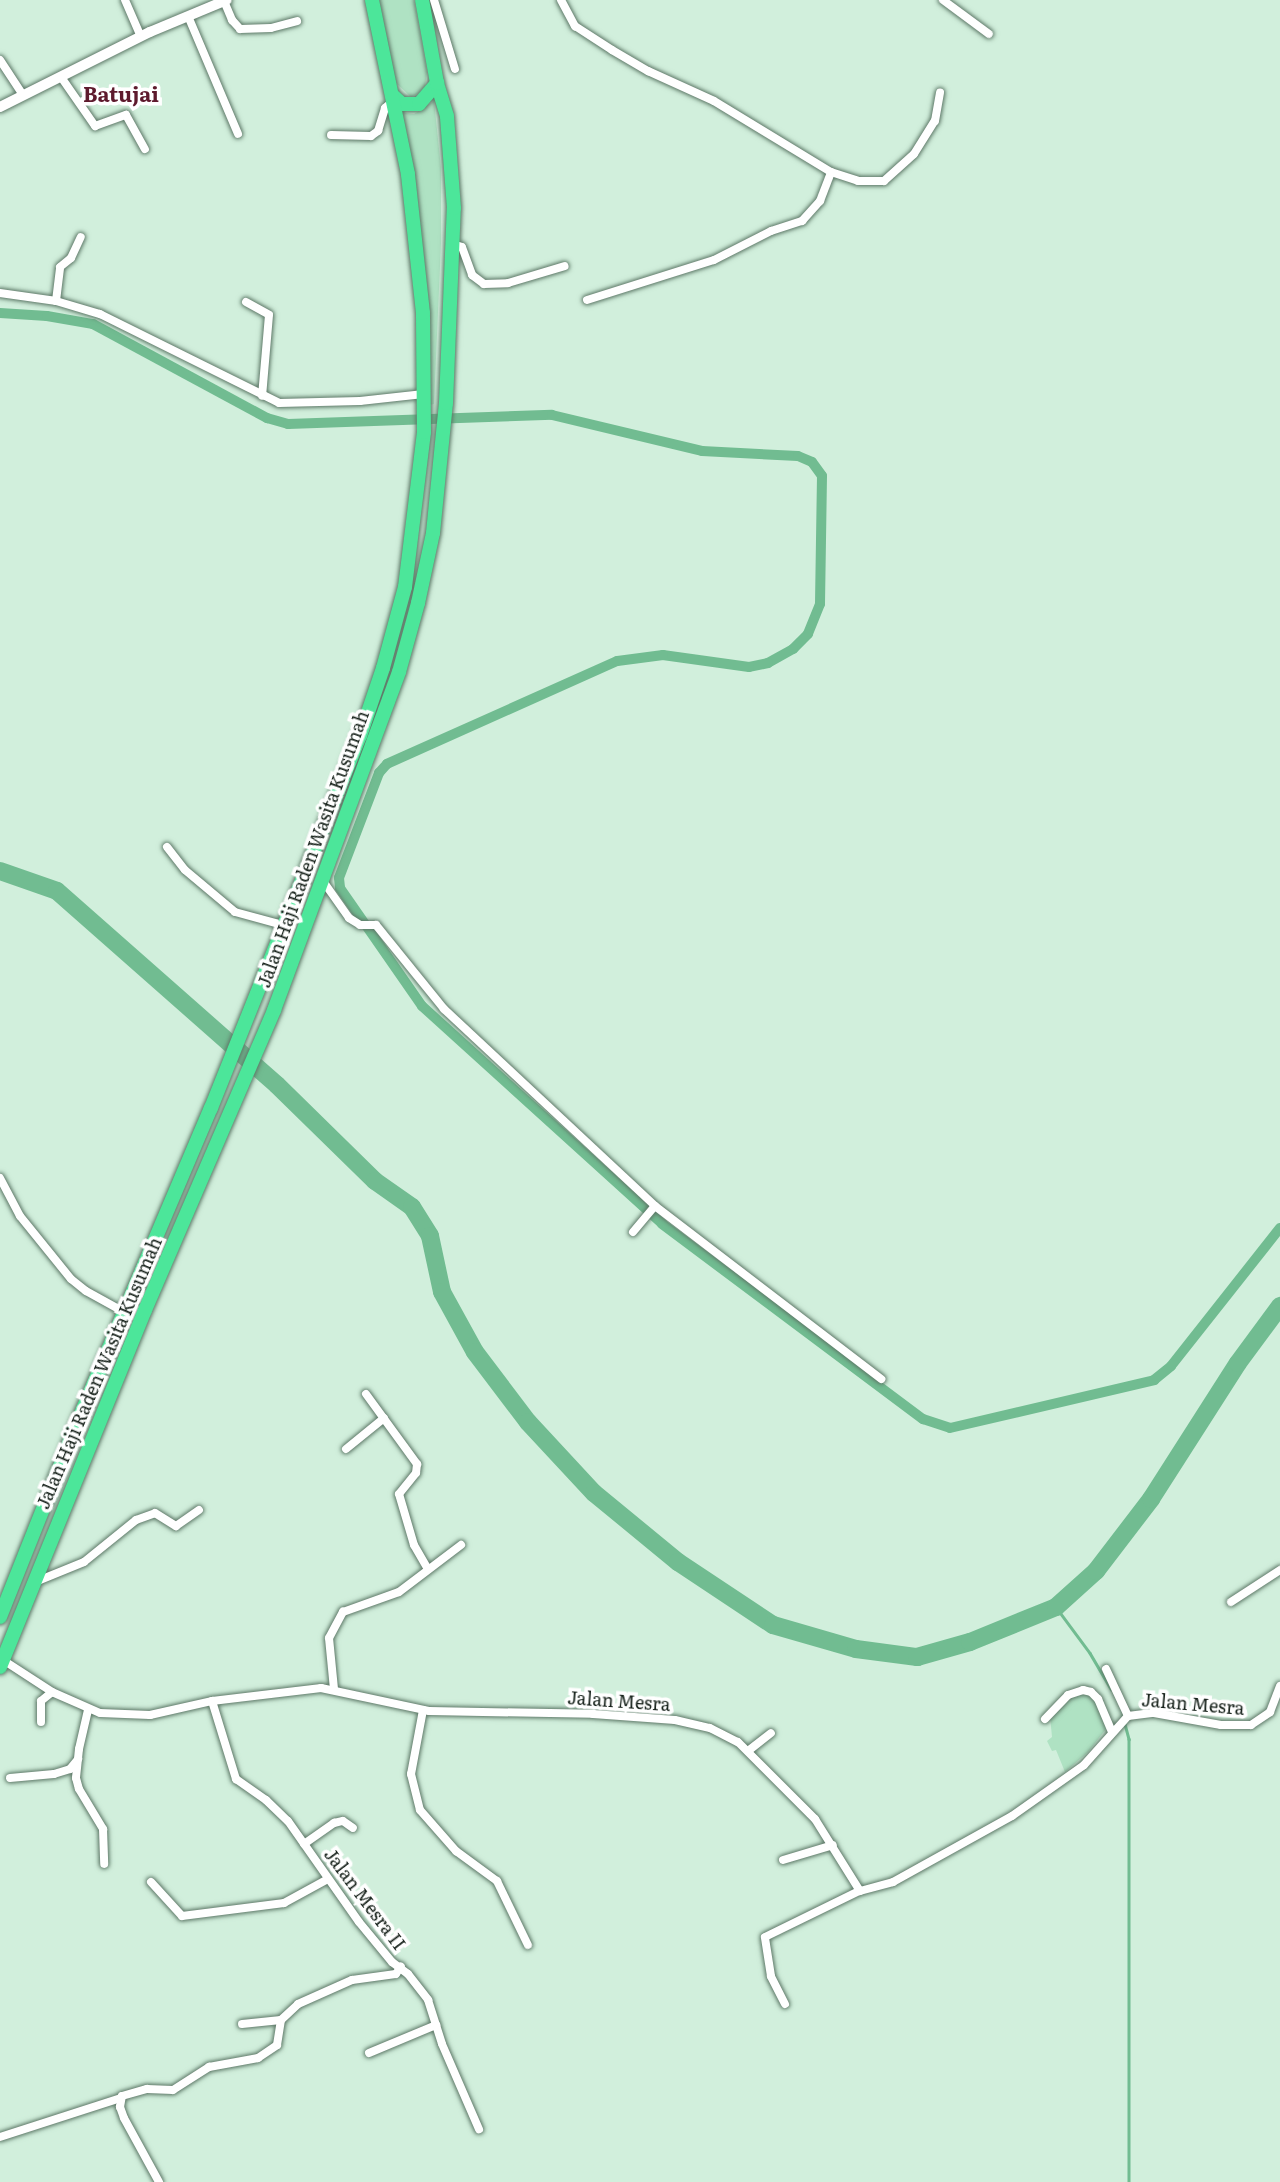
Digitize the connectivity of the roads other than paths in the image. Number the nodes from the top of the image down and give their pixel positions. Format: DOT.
graph roads {
  1 [pos="125,0"];
  2 [pos="226,0"];
  3 [pos="372,0"];
  4 [pos="422,0"];
  5 [pos="435,0"];
  6 [pos="561,0"];
  7 [pos="943,0"];
  8 [pos="188,16"];
  9 [pos="297,21"];
  10 [pos="989,34"];
  11 [pos="141,37"];
  12 [pos="0,60"];
  13 [pos="455,69"];
  14 [pos="61,77"];
  15 [pos="437,83"];
  16 [pos="940,92"];
  17 [pos="23,96"];
  18 [pos="392,98"];
  19 [pos="0,107"];
  20 [pos="237,134"];
  21 [pos="331,135"];
  22 [pos="145,149"];
  23 [pos="831,172"];
  24 [pos="81,237"];
  25 [pos="452,244"];
  26 [pos="565,267"];
  27 [pos="0,293"];
  28 [pos="587,300"];
  29 [pos="57,301"];
  30 [pos="246,302"];
  31 [pos="262,396"];
  32 [pos="425,397"];
  33 [pos="383,667"];
  34 [pos="399,672"];
  35 [pos="167,846"];
  36 [pos="321,878"];
  37 [pos="283,925"];
  38 [pos="0,1178"];
  39 [pos="654,1207"];
  40 [pos="633,1232"];
  41 [pos="126,1313"];
  42 [pos="881,1379"];
  43 [pos="366,1394"];
  44 [pos="384,1419"];
  45 [pos="346,1449"];
  46 [pos="199,1510"];
  47 [pos="461,1545"];
  48 [pos="29,1549"];
  49 [pos="45,1554"];
  50 [pos="428,1569"];
  51 [pos="1280,1570"];
  52 [pos="32,1583"];
  53 [pos="1231,1602"];
  54 [pos="0,1618"];
  55 [pos="5,1664"];
  56 [pos="1106,1669"];
  57 [pos="1280,1686"];
  58 [pos="334,1689"];
  59 [pos="52,1692"];
  60 [pos="212,1701"];
  61 [pos="88,1710"];
  62 [pos="422,1710"];
  63 [pos="1126,1718"];
  64 [pos="1045,1719"];
  65 [pos="41,1722"];
  66 [pos="1113,1730"];
  67 [pos="771,1733"];
  68 [pos="748,1751"];
  69 [pos="78,1759"];
  70 [pos="10,1778"];
  71 [pos="353,1828"];
  72 [pos="304,1844"];
  73 [pos="833,1845"];
  74 [pos="783,1860"];
  75 [pos="104,1864"];
  76 [pos="328,1879"];
  77 [pos="151,1882"];
  78 [pos="859,1891"];
  79 [pos="528,1945"];
  80 [pos="401,1966"];
  81 [pos="785,2004"];
  82 [pos="281,2020"];
  83 [pos="242,2024"];
  84 [pos="436,2025"];
  85 [pos="369,2053"];
  86 [pos="121,2098"];
  87 [pos="479,2129"];
  88 [pos="0,2137"];
  89 [pos="159,2182"];
  1 -- 11 [label="street"];
  2 -- 8 [label="main road"];
  2 -- 9 [label="street"];
  3 -- 18 [label="highway, Jalan Haji Raden Wasita Kusumah"];
  4 -- 15 [label="highway, Jalan Haji Raden Wasita Kusumah"];
  5 -- 13 [label="street"];
  6 -- 23 [label="street"];
  7 -- 10 [label="street"];
  8 -- 11 [label="main road"];
  8 -- 20 [label="street"];
  11 -- 14 [label="main road"];
  12 -- 17 [label="street"];
  14 -- 17 [label="main road"];
  14 -- 22 [label="street"];
  15 -- 18 [label="highway"];
  15 -- 25 [label="highway, Jalan Haji Raden Wasita Kusumah"];
  16 -- 23 [label="street"];
  17 -- 19 [label="main road"];
  18 -- 21 [label="street"];
  18 -- 32 [label="highway, Jalan Haji Raden Wasita Kusumah"];
  23 -- 28 [label="street"];
  24 -- 29 [label="street"];
  25 -- 26 [label="street"];
  25 -- 34 [label="highway, Jalan Haji Raden Wasita Kusumah"];
  27 -- 29 [label="street"];
  29 -- 31 [label="street"];
  30 -- 31 [label="street"];
  31 -- 32 [label="street"];
  32 -- 33 [label="highway, Jalan Haji Raden Wasita Kusumah"];
  33 -- 34 [label="highway"];
  33 -- 37 [label="highway, Jalan Haji Raden Wasita Kusumah"];
  34 -- 36 [label="highway, Jalan Haji Raden Wasita Kusumah"];
  35 -- 37 [label="street"];
  36 -- 39 [label="street"];
  36 -- 49 [label="highway, Jalan Haji Raden Wasita Kusumah"];
  37 -- 41 [label="highway, Jalan Haji Raden Wasita Kusumah"];
  38 -- 41 [label="street"];
  39 -- 40 [label="street"];
  39 -- 42 [label="street"];
  41 -- 48 [label="highway, Jalan Haji Raden Wasita Kusumah"];
  43 -- 44 [label="street"];
  44 -- 45 [label="street"];
  44 -- 50 [label="street"];
  46 -- 52 [label="street"];
  47 -- 50 [label="street"];
  48 -- 49 [label="highway"];
  48 -- 54 [label="highway, Jalan Haji Raden Wasita Kusumah"];
  49 -- 52 [label="highway, Jalan Haji Raden Wasita Kusumah"];
  50 -- 58 [label="street"];
  51 -- 53 [label="street"];
  52 -- 55 [label="highway, Jalan Haji Raden Wasita Kusumah"];
  55 -- 59 [label="street, Jalan Mesra"];
  56 -- 63 [label="street"];
  57 -- 63 [label="street, Jalan Mesra"];
  58 -- 60 [label="street, Jalan Mesra"];
  58 -- 62 [label="street, Jalan Mesra"];
  59 -- 61 [label="street, Jalan Mesra"];
  59 -- 65 [label="street"];
  60 -- 61 [label="street, Jalan Mesra"];
  60 -- 72 [label="street, Jalan Mesra II"];
  61 -- 69 [label="street"];
  62 -- 68 [label="street, Jalan Mesra"];
  62 -- 79 [label="street"];
  63 -- 66 [label="street"];
  64 -- 66 [label="street"];
  66 -- 78 [label="street"];
  67 -- 68 [label="street"];
  68 -- 73 [label="street, Jalan Mesra"];
  69 -- 70 [label="street"];
  69 -- 75 [label="street"];
  71 -- 72 [label="street"];
  72 -- 76 [label="street, Jalan Mesra II"];
  73 -- 74 [label="street"];
  73 -- 78 [label="street, Jalan Mesra"];
  76 -- 77 [label="street"];
  76 -- 80 [label="street, Jalan Mesra II"];
  78 -- 81 [label="street"];
  80 -- 82 [label="street"];
  80 -- 84 [label="street, Jalan Mesra II"];
  82 -- 83 [label="street"];
  82 -- 86 [label="street"];
  84 -- 85 [label="street"];
  84 -- 87 [label="street, Jalan Mesra II"];
  86 -- 88 [label="street"];
  86 -- 89 [label="street"];
}
